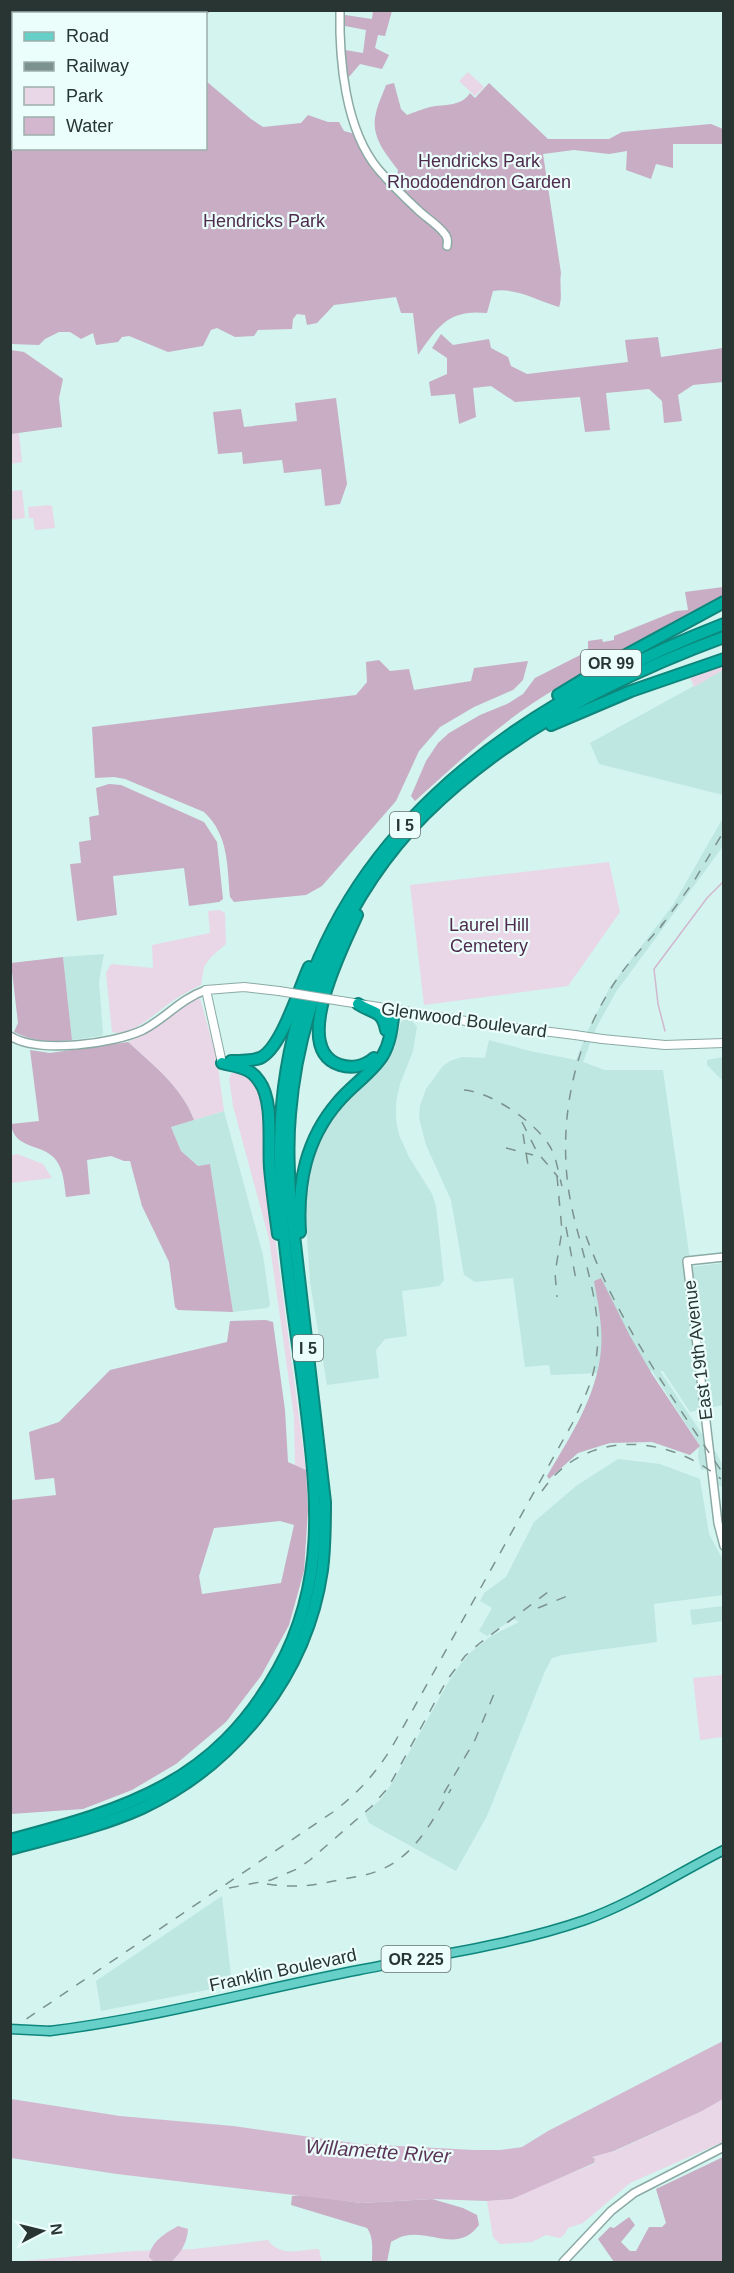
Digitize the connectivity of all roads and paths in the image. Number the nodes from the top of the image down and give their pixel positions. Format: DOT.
graph roads {
  1 [pos="340,10"];
  2 [pos="447,246"];
  3 [pos="723,602"];
  4 [pos="723,624"];
  5 [pos="723,638"];
  6 [pos="723,659"];
  7 [pos="506,736"];
  8 [pos="503,749"];
  9 [pos="373,880"];
  10 [pos="330,937"];
  11 [pos="206,990"];
  12 [pos="358,1004"];
  13 [pos="392,1010"];
  14 [pos="386,1030"];
  15 [pos="10,1036"];
  16 [pos="723,1043"];
  17 [pos="222,1063"];
  18 [pos="723,1257"];
  19 [pos="298,1306"];
  20 [pos="723,1546"];
  21 [pos="10,1840"];
  22 [pos="10,1849"];
  23 [pos="723,1850"];
  24 [pos="10,2030"];
  25 [pos="723,2147"];
  26 [pos="563,2262"];
  1 -- 2 [label="street"];
  3 -- 7 [label="highway, OR 99"];
  4 -- 7 [label="highway, I 5"];
  5 -- 8 [label="highway, I 5"];
  6 -- 8 [label="highway, OR 99"];
  7 -- 10 [label="highway, I 5"];
  8 -- 9 [label="highway, I 5"];
  9 -- 14 [label="highway"];
  9 -- 19 [label="highway, I 5"];
  10 -- 17 [label="highway"];
  10 -- 19 [label="highway, I 5"];
  11 -- 12 [label="main road, Glenwood Boulevard, bridge"];
  11 -- 15 [label="street"];
  11 -- 17 [label="main road"];
  12 -- 13 [label="main road, Glenwood Boulevard"];
  12 -- 14 [label="highway"];
  13 -- 14 [label="highway"];
  13 -- 16 [label="main road, Glenwood Boulevard, bridge"];
  13 -- 19 [label="highway"];
  17 -- 19 [label="highway"];
  18 -- 20 [label="street, East 19th Avenue"];
  19 -- 21 [label="highway, I 5"];
  19 -- 22 [label="highway, I 5"];
  23 -- 24 [label="main road, Franklin Boulevard / OR 225, bridge"];
  25 -- 26 [label="street"];
}
